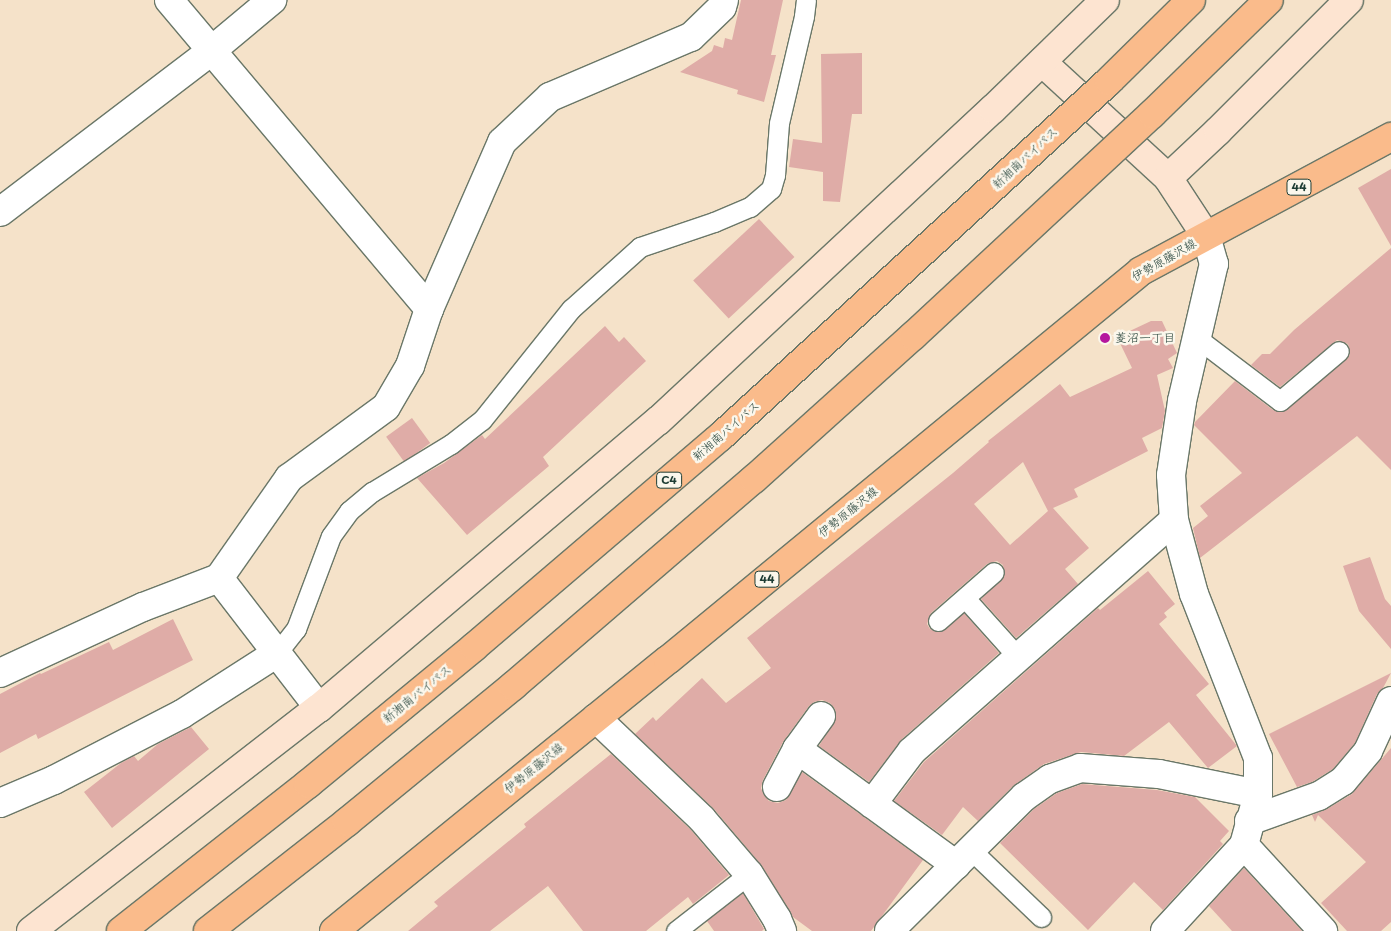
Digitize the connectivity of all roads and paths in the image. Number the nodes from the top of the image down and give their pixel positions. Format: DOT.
graph roads {
  1 [pos="169,0"];
  2 [pos="272,0"];
  3 [pos="724,0"];
  4 [pos="806,0"];
  5 [pos="1105,0"];
  6 [pos="1191,0"];
  7 [pos="1269,0"];
  8 [pos="1349,0"];
  9 [pos="211,51"];
  10 [pos="1042,62"];
  11 [pos="1389,145"];
  12 [pos="1168,178"];
  13 [pos="0,212"];
  14 [pos="1206,236"];
  15 [pos="429,309"];
  16 [pos="1197,338"];
  17 [pos="1339,351"];
  18 [pos="1174,520"];
  19 [pos="994,572"];
  20 [pos="219,578"];
  21 [pos="964,598"];
  22 [pos="938,621"];
  23 [pos="276,653"];
  24 [pos="1017,656"];
  25 [pos="0,673"];
  26 [pos="1391,701"];
  27 [pos="319,708"];
  28 [pos="820,716"];
  29 [pos="596,718"];
  30 [pos="797,749"];
  31 [pos="777,787"];
  32 [pos="1258,794"];
  33 [pos="0,803"];
  34 [pos="872,804"];
  35 [pos="1246,833"];
  36 [pos="963,857"];
  37 [pos="749,874"];
  38 [pos="1041,917"];
  39 [pos="31,931"];
  40 [pos="121,931"];
  41 [pos="208,931"];
  42 [pos="334,931"];
  43 [pos="676,931"];
  44 [pos="782,931"];
  45 [pos="890,931"];
  46 [pos="1165,931"];
  47 [pos="1323,931"];
  1 -- 9 [label="street"];
  2 -- 9 [label="street"];
  3 -- 15 [label="street"];
  4 -- 23 [label="lane"];
  5 -- 10 [label="street"];
  6 -- 40 [label="main road, 新湘南バイパス / C4, bridge"];
  7 -- 41 [label="main road, bridge"];
  8 -- 12 [label="street"];
  9 -- 13 [label="street"];
  9 -- 15 [label="street"];
  10 -- 12 [label="street"];
  10 -- 27 [label="street"];
  11 -- 14 [label="main road, 伊勢原藤沢線 / 44"];
  12 -- 14 [label="street"];
  14 -- 16 [label="street"];
  14 -- 29 [label="main road, 伊勢原藤沢線 / 44"];
  15 -- 20 [label="street"];
  16 -- 17 [label="lane"];
  16 -- 18 [label="street"];
  18 -- 24 [label="street"];
  18 -- 32 [label="street"];
  19 -- 21 [label="lane"];
  20 -- 23 [label="street"];
  20 -- 25 [label="street"];
  21 -- 22 [label="lane"];
  21 -- 24 [label="lane"];
  23 -- 27 [label="street"];
  23 -- 33 [label="street"];
  24 -- 34 [label="street"];
  26 -- 35 [label="street"];
  27 -- 39 [label="street"];
  28 -- 30 [label="street"];
  29 -- 37 [label="street"];
  29 -- 42 [label="main road, 伊勢原藤沢線 / 44"];
  30 -- 31 [label="street"];
  30 -- 34 [label="street"];
  32 -- 35 [label="street"];
  32 -- 36 [label="street"];
  34 -- 36 [label="street"];
  35 -- 46 [label="street"];
  35 -- 47 [label="street"];
  36 -- 38 [label="lane"];
  36 -- 45 [label="street"];
  37 -- 43 [label="lane"];
  37 -- 44 [label="street"];
}
